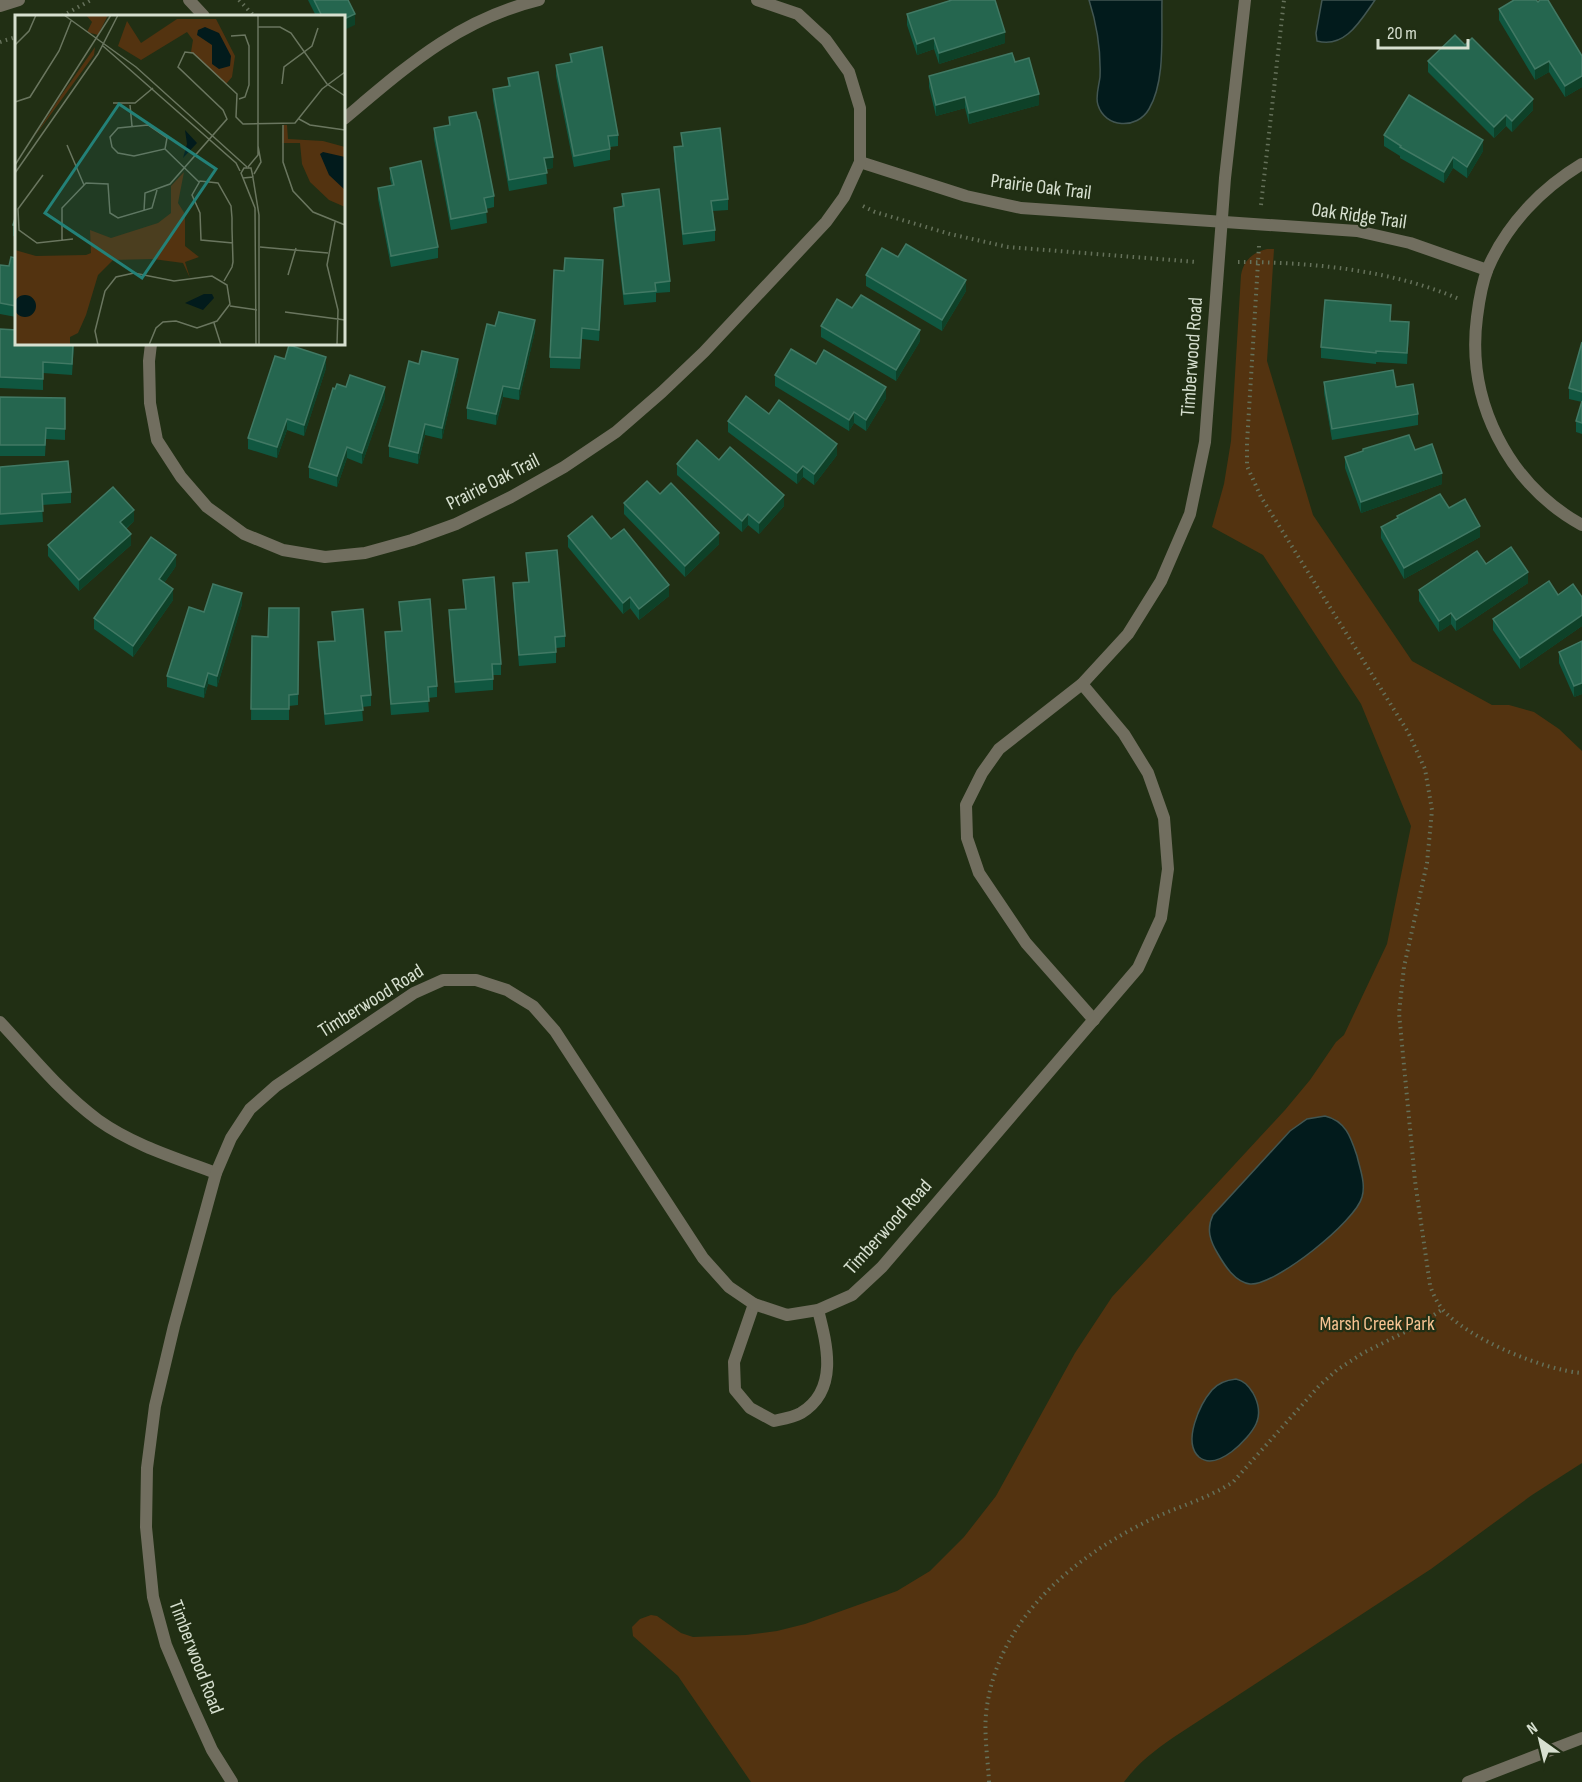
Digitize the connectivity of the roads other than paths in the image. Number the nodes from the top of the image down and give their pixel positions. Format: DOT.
graph roads {
  1 [pos="19,0"];
  2 [pos="189,0"];
  3 [pos="538,0"];
  4 [pos="757,0"];
  5 [pos="1245,0"];
  6 [pos="0,6"];
  7 [pos="203,15"];
  8 [pos="345,118"];
  9 [pos="860,162"];
  10 [pos="1582,164"];
  11 [pos="1221,223"];
  12 [pos="1487,270"];
  13 [pos="151,345"];
  14 [pos="1582,525"];
  15 [pos="1082,684"];
  16 [pos="1094,1020"];
  17 [pos="0,1022"];
  18 [pos="216,1173"];
  19 [pos="754,1304"];
  20 [pos="818,1310"];
  21 [pos="1582,1738"];
  22 [pos="232,1782"];
  23 [pos="1468,1782"];
  1 -- 6 [label="street"];
  2 -- 7 [label="street"];
  3 -- 8 [label="street"];
  4 -- 9 [label="street, Prairie Oak Trail"];
  5 -- 11 [label="street, Timberwood Road"];
  9 -- 11 [label="street, Prairie Oak Trail"];
  9 -- 13 [label="street, Prairie Oak Trail"];
  10 -- 12 [label="street"];
  11 -- 12 [label="street, Oak Ridge Trail"];
  11 -- 15 [label="street, Timberwood Road"];
  12 -- 14 [label="street"];
  15 -- 16 [label="street, Timberwood Road"];
  15 -- 16 [label="street, Timberwood Road"];
  16 -- 20 [label="street, Timberwood Road"];
  17 -- 18 [label="street"];
  18 -- 19 [label="street, Timberwood Road"];
  18 -- 22 [label="street, Timberwood Road"];
  19 -- 20 [label="street, Timberwood Road"];
  19 -- 20 [label="street"];
  21 -- 23 [label="street"];
}
